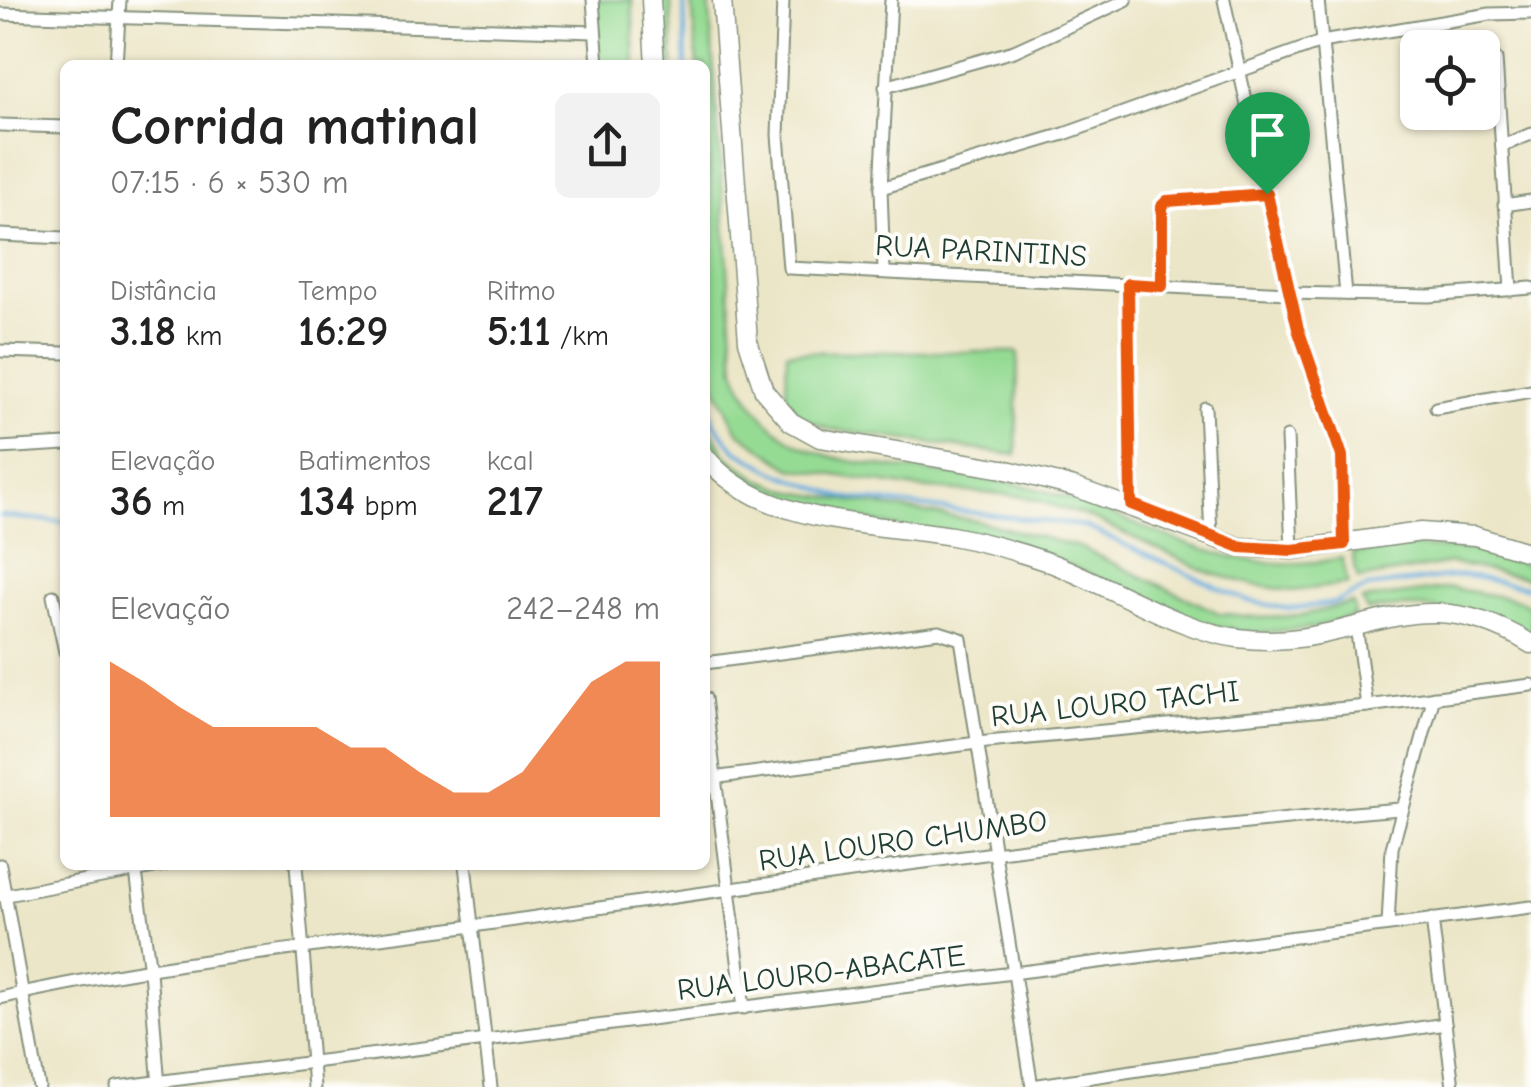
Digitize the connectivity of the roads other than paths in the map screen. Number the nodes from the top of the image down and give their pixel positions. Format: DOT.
graph roads {
  1 [pos="120,0"];
  2 [pos="592,0"];
  3 [pos="652,0"];
  4 [pos="722,0"];
  5 [pos="782,0"];
  6 [pos="891,0"];
  7 [pos="1126,0"];
  8 [pos="1224,0"];
  9 [pos="1318,0"];
  10 [pos="1488,0"];
  11 [pos="1531,12"];
  12 [pos="0,14"];
  13 [pos="1490,14"];
  14 [pos="119,20"];
  15 [pos="595,32"];
  16 [pos="1321,42"];
  17 [pos="116,60"];
  18 [pos="598,60"];
  19 [pos="655,60"];
  20 [pos="1243,69"];
  21 [pos="885,87"];
  22 [pos="1500,117"];
  23 [pos="0,125"];
  24 [pos="60,127"];
  25 [pos="1531,134"];
  26 [pos="1502,146"];
  27 [pos="881,188"];
  28 [pos="1267,194"];
  29 [pos="1531,201"];
  30 [pos="1504,205"];
  31 [pos="0,235"];
  32 [pos="60,238"];
  33 [pos="884,271"];
  34 [pos="1128,284"];
  35 [pos="1162,286"];
  36 [pos="1531,288"];
  37 [pos="1511,290"];
  38 [pos="1288,293"];
  39 [pos="1346,294"];
  40 [pos="0,352"];
  41 [pos="60,353"];
  42 [pos="1531,391"];
  43 [pos="1205,408"];
  44 [pos="1436,408"];
  45 [pos="1287,437"];
  46 [pos="60,444"];
  47 [pos="0,448"];
  48 [pos="710,461"];
  49 [pos="1131,504"];
  50 [pos="1211,536"];
  51 [pos="1344,544"];
  52 [pos="1292,550"];
  53 [pos="1531,553"];
  54 [pos="53,596"];
  55 [pos="1356,626"];
  56 [pos="60,629"];
  57 [pos="1531,644"];
  58 [pos="710,662"];
  59 [pos="1531,685"];
  60 [pos="1434,697"];
  61 [pos="1367,706"];
  62 [pos="977,743"];
  63 [pos="711,778"];
  64 [pos="1400,809"];
  65 [pos="992,854"];
  66 [pos="0,865"];
  67 [pos="122,870"];
  68 [pos="136,870"];
  69 [pos="296,870"];
  70 [pos="465,870"];
  71 [pos="731,890"];
  72 [pos="4,896"];
  73 [pos="1531,907"];
  74 [pos="1432,919"];
  75 [pos="1388,925"];
  76 [pos="471,926"];
  77 [pos="304,948"];
  78 [pos="150,971"];
  79 [pos="1013,974"];
  80 [pos="24,993"];
  81 [pos="0,998"];
  82 [pos="744,1008"];
  83 [pos="1444,1024"];
  84 [pos="486,1043"];
  85 [pos="311,1062"];
  86 [pos="158,1085"];
  87 [pos="39,1087"];
  88 [pos="117,1087"];
  89 [pos="314,1087"];
  90 [pos="491,1087"];
  91 [pos="1032,1087"];
  92 [pos="1453,1087"];
  1 -- 14 [label="street"];
  2 -- 15 [label="street"];
  3 -- 19 [label="street"];
  4 -- 49 [label="street"];
  5 -- 33 [label="street, RUA PARINTINS"];
  6 -- 21 [label="street"];
  7 -- 21 [label="street"];
  8 -- 20 [label="street"];
  9 -- 16 [label="street"];
  10 -- 13 [label="street"];
  11 -- 13 [label="street"];
  12 -- 14 [label="street"];
  13 -- 16 [label="street"];
  14 -- 15 [label="street"];
  14 -- 17 [label="street"];
  15 -- 18 [label="street"];
  16 -- 20 [label="street"];
  16 -- 39 [label="street"];
  20 -- 27 [label="street"];
  20 -- 28 [label="street"];
  21 -- 27 [label="street"];
  22 -- 26 [label="street"];
  23 -- 24 [label="street"];
  25 -- 26 [label="street"];
  26 -- 30 [label="street"];
  27 -- 33 [label="street"];
  28 -- 35 [label="street"];
  28 -- 38 [label="street"];
  29 -- 30 [label="street"];
  30 -- 37 [label="street"];
  31 -- 32 [label="street"];
  33 -- 34 [label="street, RUA PARINTINS"];
  34 -- 35 [label="street, RUA PARINTINS"];
  34 -- 49 [label="street"];
  35 -- 38 [label="street, RUA PARINTINS"];
  36 -- 37 [label="street, RUA PARINTINS"];
  37 -- 39 [label="street, RUA PARINTINS"];
  38 -- 39 [label="street, RUA PARINTINS"];
  38 -- 51 [label="street"];
  40 -- 41 [label="street"];
  42 -- 44 [label="street"];
  43 -- 50 [label="street"];
  45 -- 52 [label="street"];
  46 -- 47 [label="street"];
  48 -- 55 [label="street"];
  49 -- 50 [label="street"];
  50 -- 52 [label="street"];
  51 -- 52 [label="street"];
  51 -- 53 [label="street"];
  54 -- 56 [label="street"];
  55 -- 57 [label="street"];
  55 -- 61 [label="street"];
  58 -- 62 [label="street"];
  59 -- 60 [label="street, RUA LOURO TACHI"];
  60 -- 61 [label="street, RUA LOURO TACHI"];
  60 -- 64 [label="street"];
  61 -- 62 [label="street, RUA LOURO TACHI"];
  62 -- 63 [label="street, RUA LOURO TACHI"];
  62 -- 65 [label="street"];
  63 -- 71 [label="street"];
  64 -- 65 [label="street, RUA LOURO CHUMBO"];
  64 -- 75 [label="street"];
  65 -- 71 [label="street, RUA LOURO CHUMBO"];
  65 -- 79 [label="street"];
  66 -- 72 [label="street"];
  67 -- 72 [label="street"];
  68 -- 78 [label="street"];
  69 -- 77 [label="street"];
  70 -- 76 [label="street"];
  71 -- 76 [label="street, RUA LOURO CHUMBO"];
  71 -- 82 [label="street"];
  72 -- 80 [label="street"];
  73 -- 74 [label="street, RUA LOURO-ABACATE"];
  74 -- 75 [label="street, RUA LOURO-ABACATE"];
  74 -- 83 [label="street"];
  75 -- 79 [label="street, RUA LOURO-ABACATE"];
  76 -- 77 [label="street, RUA LOURO CHUMBO"];
  76 -- 84 [label="street"];
  77 -- 78 [label="street, RUA LOURO CHUMBO"];
  77 -- 85 [label="street"];
  78 -- 80 [label="street, RUA LOURO CHUMBO"];
  78 -- 86 [label="street"];
  79 -- 82 [label="street, RUA LOURO-ABACATE"];
  79 -- 91 [label="street"];
  80 -- 81 [label="street, RUA LOURO CHUMBO"];
  80 -- 87 [label="street"];
  82 -- 84 [label="street, RUA LOURO-ABACATE"];
  83 -- 91 [label="street"];
  83 -- 92 [label="street"];
  84 -- 85 [label="street, RUA LOURO-ABACATE"];
  84 -- 90 [label="street"];
  85 -- 86 [label="street, RUA LOURO-ABACATE"];
  85 -- 89 [label="street"];
  86 -- 88 [label="street, RUA LOURO-ABACATE"];
}
